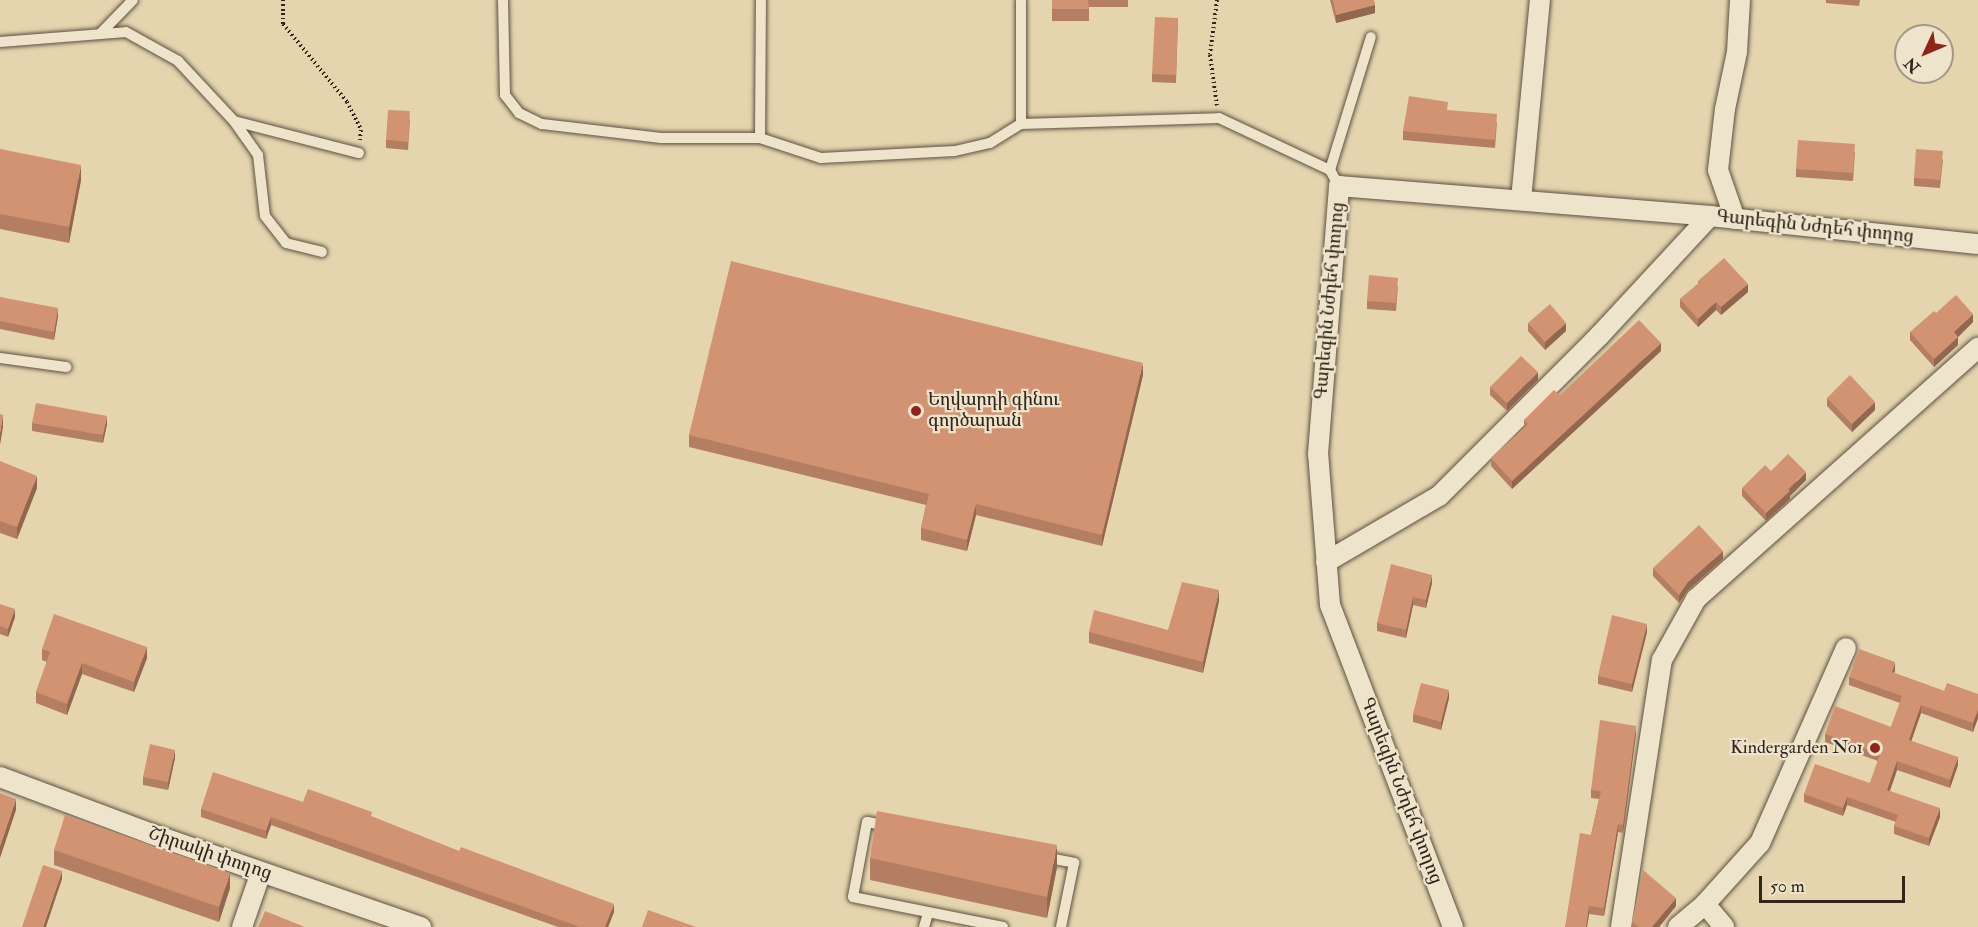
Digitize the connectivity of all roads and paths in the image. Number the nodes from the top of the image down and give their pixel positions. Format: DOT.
graph roads {
  1 [pos="133,0"];
  2 [pos="283,0"];
  3 [pos="503,0"];
  4 [pos="761,0"];
  5 [pos="1021,0"];
  6 [pos="1216,0"];
  7 [pos="1540,0"];
  8 [pos="1740,0"];
  9 [pos="100,34"];
  10 [pos="1371,37"];
  11 [pos="0,42"];
  12 [pos="1219,118"];
  13 [pos="234,121"];
  14 [pos="1021,124"];
  15 [pos="760,138"];
  16 [pos="359,153"];
  17 [pos="1334,178"];
  18 [pos="1521,200"];
  19 [pos="1710,216"];
  20 [pos="1736,219"];
  21 [pos="1978,244"];
  22 [pos="322,252"];
  23 [pos="1978,348"];
  24 [pos="0,358"];
  25 [pos="66,367"];
  26 [pos="1326,562"];
  27 [pos="1845,648"];
  28 [pos="0,777"];
  29 [pos="902,829"];
  30 [pos="1028,854"];
  31 [pos="261,872"];
  32 [pos="1705,904"];
  33 [pos="928,913"];
  34 [pos="242,927"];
  35 [pos="421,927"];
  36 [pos="924,927"];
  37 [pos="1002,927"];
  38 [pos="1061,927"];
  39 [pos="1454,927"];
  40 [pos="1621,927"];
  41 [pos="1678,927"];
  42 [pos="1724,927"];
  1 -- 9 [label="lane"];
  2 -- 16 [label="path"];
  3 -- 15 [label="lane"];
  4 -- 15 [label="lane"];
  5 -- 14 [label="lane"];
  6 -- 12 [label="path"];
  7 -- 18 [label="street"];
  8 -- 20 [label="street"];
  9 -- 11 [label="lane"];
  9 -- 13 [label="lane"];
  10 -- 17 [label="lane"];
  12 -- 14 [label="lane"];
  12 -- 17 [label="lane"];
  13 -- 16 [label="lane"];
  13 -- 22 [label="lane"];
  14 -- 15 [label="lane"];
  17 -- 18 [label="street, Գարեգին Նժդեհ փողոց"];
  17 -- 26 [label="street, Գարեգին Նժդեհ փողոց"];
  18 -- 19 [label="street, Գարեգին Նժդեհ փողոց"];
  19 -- 20 [label="street, Գարեգին Նժդեհ փողոց"];
  19 -- 26 [label="street"];
  20 -- 21 [label="street, Գարեգին Նժդեհ փողոց"];
  23 -- 40 [label="street"];
  24 -- 25 [label="lane"];
  26 -- 39 [label="street, Գարեգին Նժդեհ փողոց"];
  27 -- 32 [label="street"];
  28 -- 31 [label="street, Շիրակի փողոց"];
  29 -- 33 [label="lane"];
  30 -- 38 [label="lane"];
  31 -- 34 [label="street"];
  31 -- 35 [label="street, Շիրակի փողոց"];
  32 -- 41 [label="street"];
  32 -- 42 [label="street"];
  33 -- 36 [label="lane"];
  33 -- 37 [label="lane"];
}
